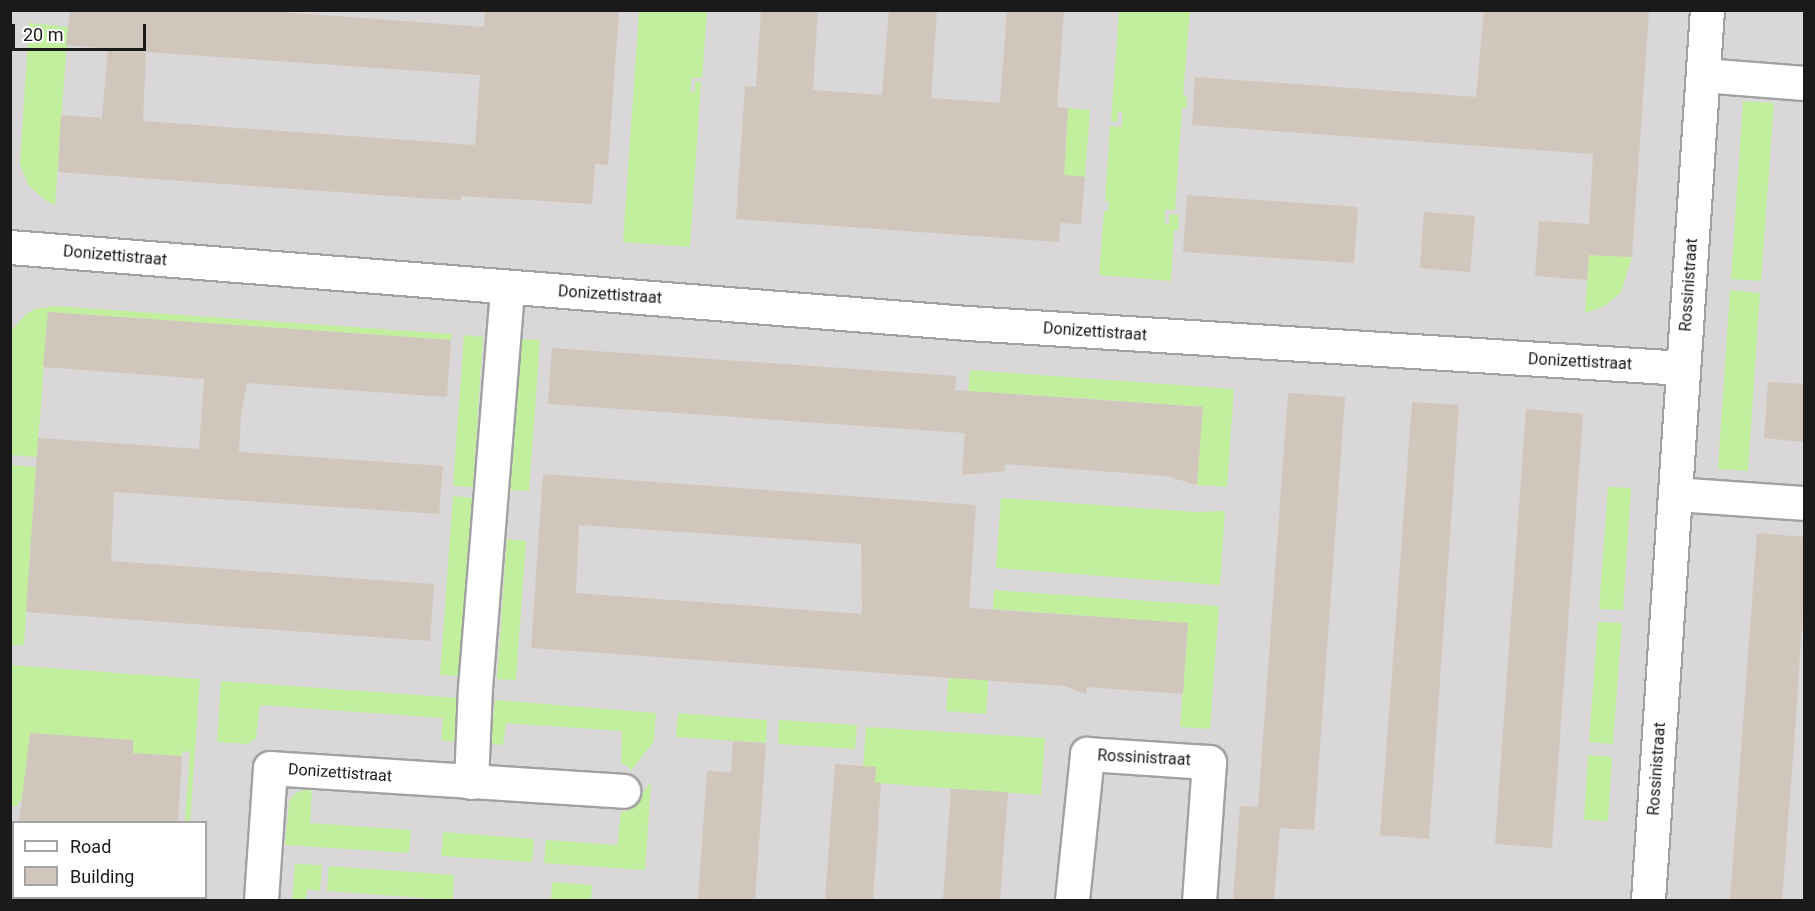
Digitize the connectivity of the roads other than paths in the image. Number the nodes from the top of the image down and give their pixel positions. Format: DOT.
graph roads {
  1 [pos="1707,10"];
  2 [pos="1703,75"];
  3 [pos="1804,83"];
  4 [pos="10,247"];
  5 [pos="507,287"];
  6 [pos="1683,368"];
  7 [pos="1675,494"];
  8 [pos="1804,503"];
  9 [pos="471,782"];
  10 [pos="622,791"];
  11 [pos="261,900"];
  12 [pos="1072,900"];
  13 [pos="1199,900"];
  14 [pos="1648,900"];
  1 -- 2 [label="street, Rossinistraat"];
  2 -- 3 [label="street"];
  2 -- 6 [label="street, Rossinistraat"];
  4 -- 5 [label="street, Donizettistraat"];
  5 -- 6 [label="street, Donizettistraat"];
  5 -- 9 [label="street"];
  6 -- 7 [label="street, Rossinistraat"];
  7 -- 8 [label="street"];
  7 -- 14 [label="street, Rossinistraat"];
  9 -- 10 [label="street, Donizettistraat"];
  9 -- 11 [label="street, Donizettistraat"];
  12 -- 13 [label="street, Rossinistraat"];
}
